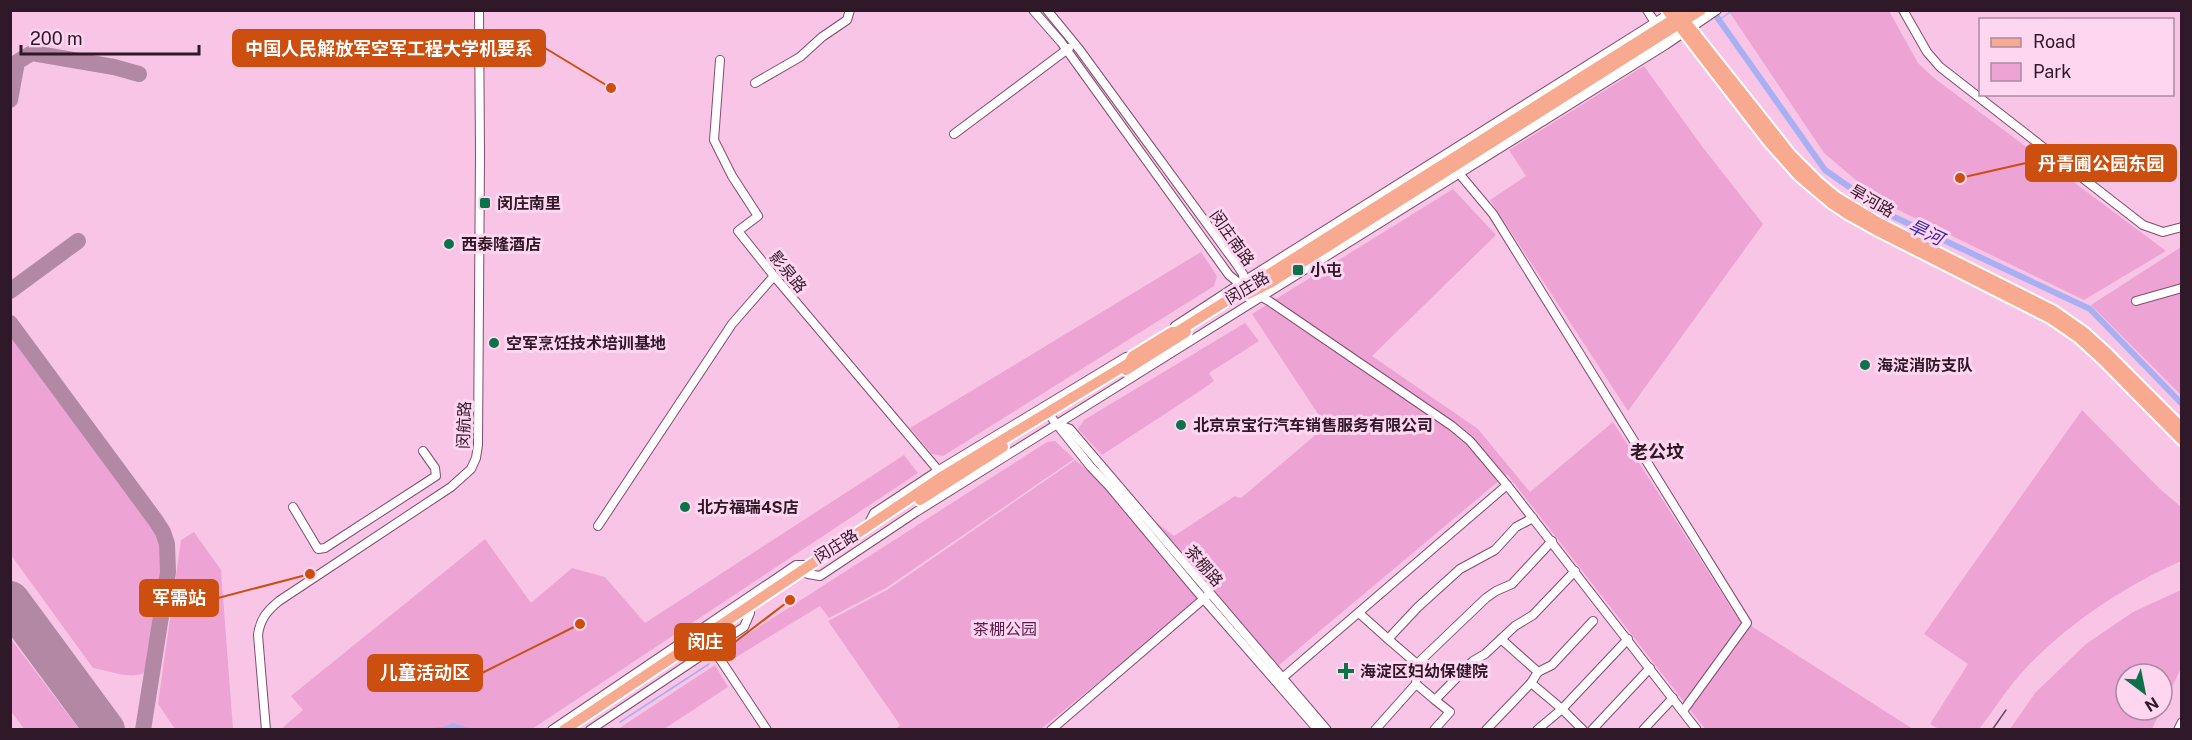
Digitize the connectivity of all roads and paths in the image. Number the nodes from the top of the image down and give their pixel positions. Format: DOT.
graph roads {
  1 [pos="479,10"];
  2 [pos="850,10"];
  3 [pos="1033,10"];
  4 [pos="1047,10"];
  5 [pos="1647,10"];
  6 [pos="1717,10"];
  7 [pos="1903,10"];
  8 [pos="1683,17"];
  9 [pos="1657,25"];
  10 [pos="1075,44"];
  11 [pos="1067,50"];
  12 [pos="720,60"];
  13 [pos="754,83"];
  14 [pos="1590,92"];
  15 [pos="1572,93"];
  16 [pos="954,134"];
  17 [pos="1456,171"];
  18 [pos="2181,227"];
  19 [pos="774,276"];
  20 [pos="1248,288"];
  21 [pos="2181,288"];
  22 [pos="2136,302"];
  23 [pos="1129,356"];
  24 [pos="1052,418"];
  25 [pos="2181,428"];
  26 [pos="2181,440"];
  27 [pos="423,451"];
  28 [pos="941,473"];
  29 [pos="1507,485"];
  30 [pos="293,507"];
  31 [pos="1533,518"];
  32 [pos="598,526"];
  33 [pos="1552,541"];
  34 [pos="808,570"];
  35 [pos="1575,572"];
  36 [pos="1207,596"];
  37 [pos="1359,613"];
  38 [pos="1593,621"];
  39 [pos="1388,639"];
  40 [pos="1501,639"];
  41 [pos="1628,639"];
  42 [pos="710,644"];
  43 [pos="1417,664"];
  44 [pos="1650,668"];
  45 [pos="1538,672"];
  46 [pos="1280,680"];
  47 [pos="1531,683"];
  48 [pos="1416,684"];
  49 [pos="1673,698"];
  50 [pos="1436,700"];
  51 [pos="1562,709"];
  52 [pos="1683,711"];
  53 [pos="2181,722"];
  54 [pos="266,729"];
  55 [pos="552,729"];
  56 [pos="564,729"];
  57 [pos="575,729"];
  58 [pos="590,729"];
  59 [pos="767,729"];
  60 [pos="1051,729"];
  61 [pos="1318,729"];
  62 [pos="1328,729"];
  63 [pos="1375,729"];
  64 [pos="1434,729"];
  65 [pos="1486,729"];
  66 [pos="1537,729"];
  67 [pos="1583,729"];
  68 [pos="1592,729"];
  69 [pos="1643,729"];
  70 [pos="1697,729"];
  71 [pos="2178,729"];
  1 -- 54 [label="street, 闵航路"];
  2 -- 13 [label="street"];
  3 -- 11 [label="street, 闵庄南路"];
  4 -- 10 [label="street, 闵庄南路"];
  5 -- 9 [label="street"];
  6 -- 8 [label="street"];
  7 -- 18 [label="street"];
  8 -- 9 [label="main road, 闵庄路"];
  8 -- 14 [label="street, 闵庄路"];
  8 -- 15 [label="main road, 闵庄路"];
  8 -- 25 [label="main road, 旱河路"];
  8 -- 26 [label="main road, 旱河路"];
  9 -- 20 [label="main road, 闵庄路"];
  10 -- 11 [label="street"];
  10 -- 20 [label="street, 闵庄南路"];
  11 -- 16 [label="street"];
  11 -- 20 [label="street, 闵庄南路"];
  12 -- 19 [label="street, 影泉路"];
  14 -- 15 [label="street"];
  14 -- 17 [label="street, 闵庄路"];
  15 -- 17 [label="main road, 闵庄路"];
  17 -- 20 [label="main road, 闵庄路"];
  17 -- 52 [label="street"];
  19 -- 28 [label="street, 影泉路"];
  19 -- 32 [label="street"];
  20 -- 23 [label="main road, 闵庄路"];
  20 -- 24 [label="main road, 闵庄路"];
  20 -- 29 [label="street"];
  21 -- 22 [label="street"];
  23 -- 24 [label="main road, 闵庄路"];
  23 -- 28 [label="street, 闵庄路"];
  24 -- 28 [label="main road, 闵庄路"];
  24 -- 34 [label="main road, 闵庄路"];
  24 -- 36 [label="street, 茶棚路"];
  27 -- 30 [label="street"];
  28 -- 34 [label="main road, 闵庄路"];
  29 -- 31 [label="street"];
  29 -- 37 [label="street"];
  31 -- 33 [label="street"];
  31 -- 39 [label="street"];
  33 -- 35 [label="street"];
  33 -- 43 [label="street"];
  34 -- 42 [label="main road, 闵庄路"];
  34 -- 55 [label="street, 闵庄路"];
  34 -- 56 [label="main road, 闵庄路"];
  35 -- 40 [label="street"];
  35 -- 41 [label="street"];
  36 -- 46 [label="street, 茶棚路"];
  36 -- 60 [label="street"];
  37 -- 39 [label="street"];
  37 -- 46 [label="street"];
  38 -- 45 [label="street"];
  39 -- 43 [label="street"];
  40 -- 45 [label="street"];
  40 -- 50 [label="street"];
  41 -- 44 [label="street"];
  41 -- 51 [label="street"];
  42 -- 57 [label="main road, 闵庄路"];
  42 -- 58 [label="street, 闵庄路"];
  42 -- 59 [label="street"];
  43 -- 48 [label="street"];
  44 -- 49 [label="street"];
  44 -- 68 [label="street"];
  45 -- 47 [label="street"];
  46 -- 61 [label="street, 茶棚路"];
  46 -- 62 [label="street, 茶棚路"];
  47 -- 51 [label="street"];
  47 -- 65 [label="street"];
  48 -- 50 [label="street"];
  48 -- 63 [label="street"];
  49 -- 52 [label="street"];
  49 -- 69 [label="street"];
  50 -- 64 [label="street"];
  51 -- 66 [label="street"];
  51 -- 67 [label="street"];
  52 -- 70 [label="street"];
  53 -- 71 [label="street"];
}
